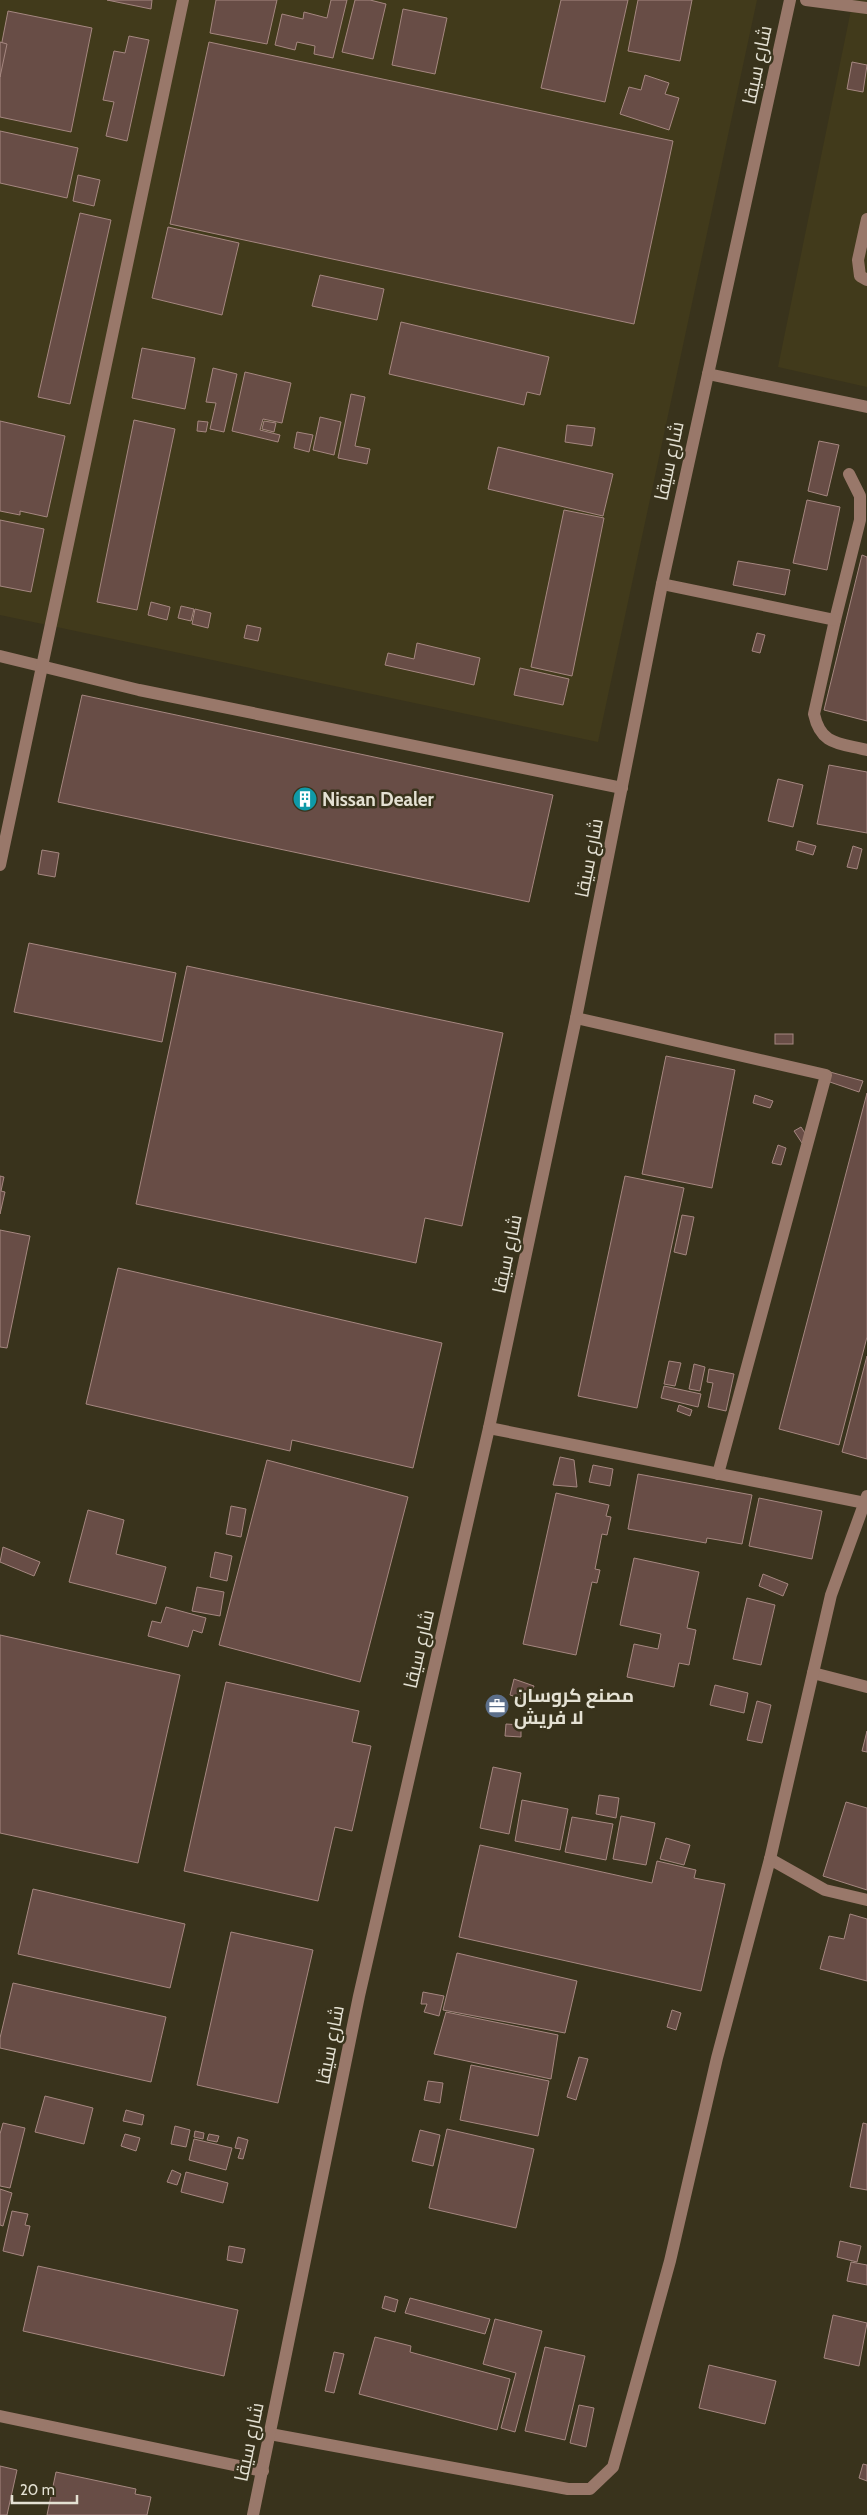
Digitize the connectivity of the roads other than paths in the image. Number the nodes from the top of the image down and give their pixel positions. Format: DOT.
graph roads {
  1 [pos="183,0"];
  2 [pos="790,0"];
  3 [pos="806,0"];
  4 [pos="867,8"];
  5 [pos="867,219"];
  6 [pos="867,280"];
  7 [pos="708,374"];
  8 [pos="867,406"];
  9 [pos="849,474"];
  10 [pos="864,520"];
  11 [pos="662,584"];
  12 [pos="835,620"];
  13 [pos="0,656"];
  14 [pos="42,667"];
  15 [pos="867,750"];
  16 [pos="622,788"];
  17 [pos="0,866"];
  18 [pos="576,1018"];
  19 [pos="489,1428"];
  20 [pos="718,1474"];
  21 [pos="866,1499"];
  22 [pos="813,1673"];
  23 [pos="867,1687"];
  24 [pos="770,1859"];
  25 [pos="867,1900"];
  26 [pos="0,2416"];
  27 [pos="270,2434"];
  28 [pos="263,2471"];
  29 [pos="253,2515"];
  1 -- 14 [label="street"];
  2 -- 7 [label="street, شارع سيقا"];
  3 -- 4 [label="street"];
  5 -- 6 [label="street"];
  7 -- 8 [label="street"];
  7 -- 11 [label="street, شارع سيقا"];
  9 -- 10 [label="street"];
  10 -- 12 [label="street"];
  11 -- 12 [label="street"];
  11 -- 16 [label="street, شارع سيقا"];
  12 -- 15 [label="street"];
  13 -- 14 [label="street"];
  14 -- 16 [label="street"];
  14 -- 17 [label="street"];
  16 -- 18 [label="street, شارع سيقا"];
  18 -- 19 [label="street, شارع سيقا"];
  18 -- 20 [label="street"];
  19 -- 20 [label="street"];
  19 -- 27 [label="street, شارع سيقا"];
  20 -- 21 [label="street"];
  21 -- 22 [label="street"];
  22 -- 23 [label="street"];
  22 -- 24 [label="street"];
  24 -- 25 [label="street"];
  24 -- 27 [label="street"];
  26 -- 28 [label="street"];
  27 -- 28 [label="street, شارع سيقا"];
  28 -- 29 [label="street, شارع سيقا"];
}
